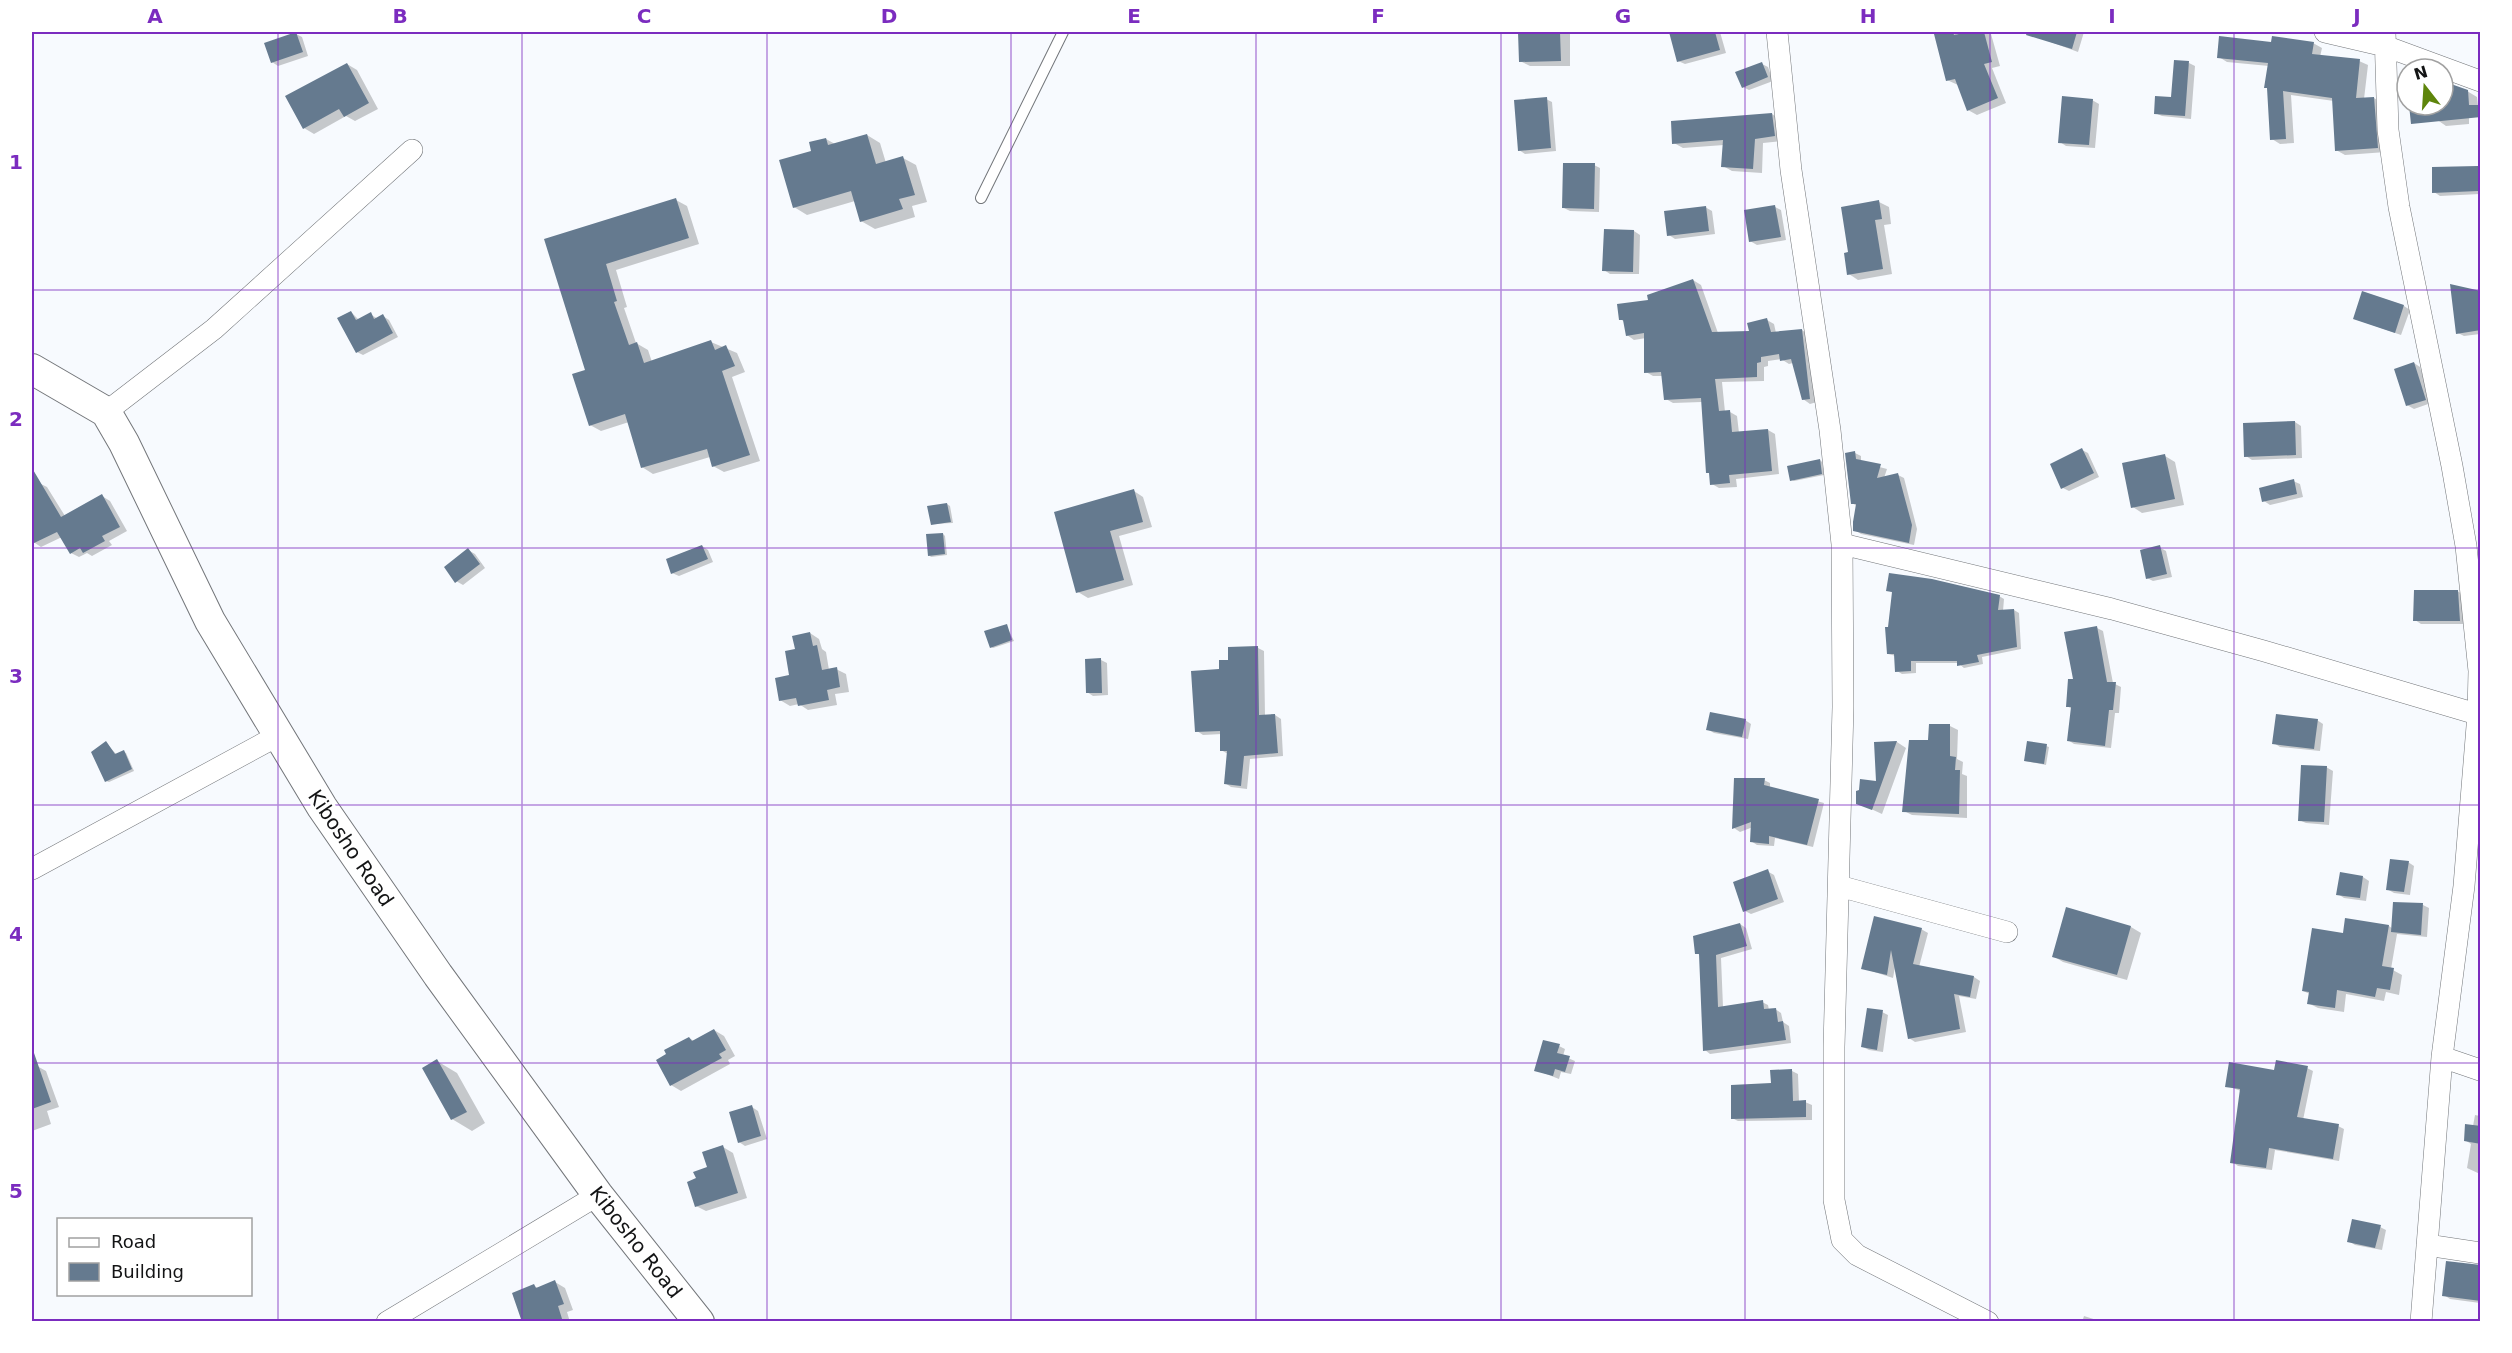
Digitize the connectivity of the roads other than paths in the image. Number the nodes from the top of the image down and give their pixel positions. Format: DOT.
graph roads {
  1 [pos="1063,32"];
  2 [pos="1777,32"];
  3 [pos="2325,32"];
  4 [pos="2385,39"];
  5 [pos="2481,81"];
  6 [pos="412,150"];
  7 [pos="981,198"];
  8 [pos="32,369"];
  9 [pos="106,412"];
  10 [pos="1842,544"];
  11 [pos="2479,715"];
  12 [pos="279,735"];
  13 [pos="32,869"];
  14 [pos="1839,886"];
  15 [pos="2472,887"];
  16 [pos="2007,932"];
  17 [pos="2442,1057"];
  18 [pos="2481,1070"];
  19 [pos="598,1195"];
  20 [pos="2427,1245"];
  21 [pos="2481,1253"];
  22 [pos="387,1322"];
  23 [pos="699,1322"];
  24 [pos="1988,1322"];
  25 [pos="2421,1322"];
  1 -- 7 [label="lane"];
  2 -- 10 [label="street"];
  3 -- 4 [label="street"];
  4 -- 5 [label="street"];
  4 -- 11 [label="street"];
  6 -- 9 [label="street"];
  8 -- 9 [label="main road, Kibosho Road"];
  9 -- 12 [label="main road, Kibosho Road"];
  10 -- 11 [label="street"];
  10 -- 14 [label="street"];
  11 -- 15 [label="street"];
  12 -- 13 [label="street"];
  12 -- 19 [label="main road, Kibosho Road"];
  14 -- 16 [label="street"];
  14 -- 24 [label="street"];
  15 -- 17 [label="street"];
  17 -- 18 [label="street"];
  17 -- 20 [label="street"];
  19 -- 22 [label="street"];
  19 -- 23 [label="main road, Kibosho Road"];
  20 -- 21 [label="street"];
  20 -- 25 [label="street"];
}
